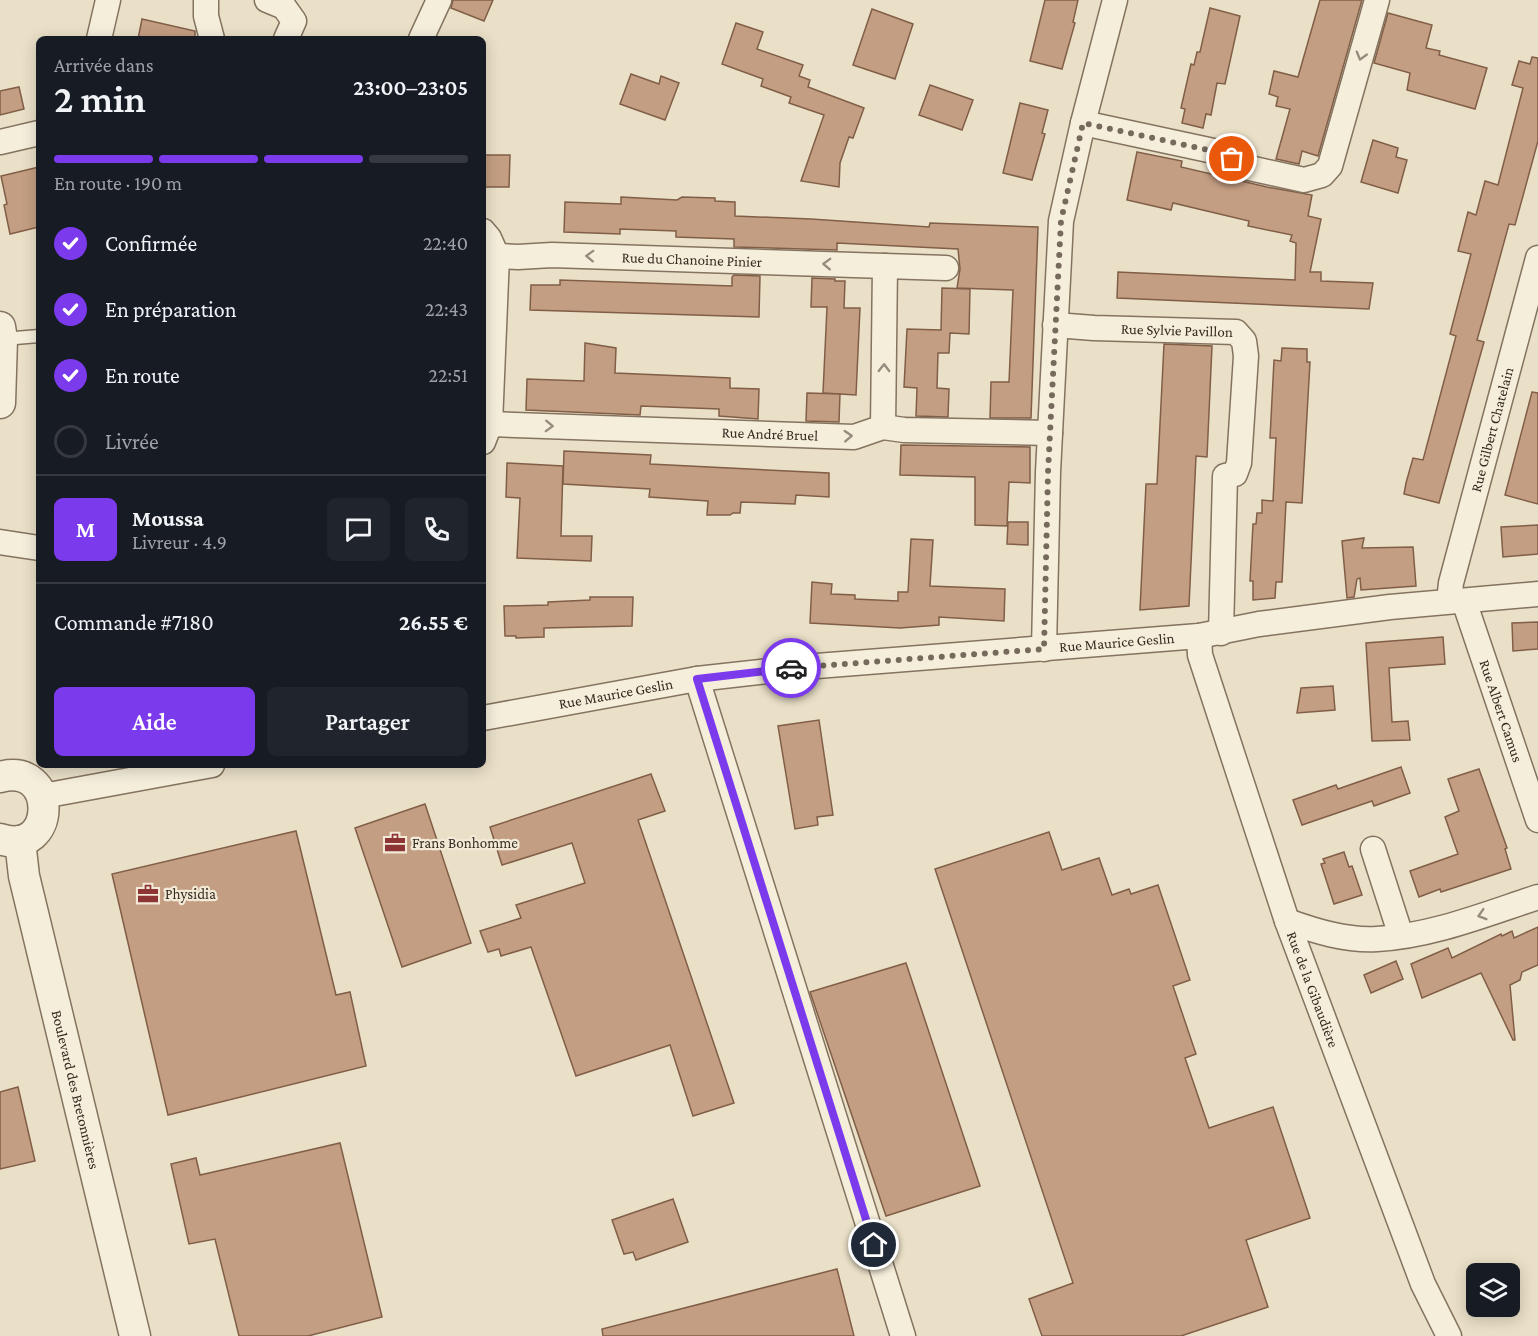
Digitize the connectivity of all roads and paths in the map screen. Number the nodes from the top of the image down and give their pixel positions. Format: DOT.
graph roads {
  1 [pos="108,0"];
  2 [pos="206,0"];
  3 [pos="267,0"];
  4 [pos="439,0"];
  5 [pos="1115,0"];
  6 [pos="1377,0"];
  7 [pos="100,36"];
  8 [pos="211,36"];
  9 [pos="287,36"];
  10 [pos="422,36"];
  11 [pos="1083,123"];
  12 [pos="36,134"];
  13 [pos="0,142"];
  14 [pos="486,234"];
  15 [pos="497,256"];
  16 [pos="1538,258"];
  17 [pos="885,266"];
  18 [pos="946,268"];
  19 [pos="1534,286"];
  20 [pos="1055,325"];
  21 [pos="1,333"];
  22 [pos="36,336"];
  23 [pos="0,403"];
  24 [pos="883,427"];
  25 [pos="487,433"];
  26 [pos="1050,433"];
  27 [pos="0,543"];
  28 [pos="36,548"];
  29 [pos="1538,594"];
  30 [pos="1456,601"];
  31 [pos="1210,634"];
  32 [pos="1044,649"];
  33 [pos="697,679"];
  34 [pos="486,717"];
  35 [pos="196,768"];
  36 [pos="0,777"];
  37 [pos="43,796"];
  38 [pos="1538,820"];
  39 [pos="10,840"];
  40 [pos="1373,849"];
  41 [pos="1538,897"];
  42 [pos="1287,921"];
  43 [pos="1401,936"];
  44 [pos="135,1336"];
  45 [pos="903,1336"];
  46 [pos="1449,1336"];
  1 -- 7 [label="street"];
  2 -- 8 [label="street"];
  3 -- 9 [label="street"];
  4 -- 10 [label="street"];
  5 -- 11 [label="street"];
  6 -- 11 [label="street, one-way"];
  11 -- 20 [label="street"];
  12 -- 13 [label="street"];
  14 -- 15 [label="street"];
  17 -- 15 [label="street, Rue du Chanoine Pinier, one-way"];
  15 -- 25 [label="street"];
  16 -- 19 [label="street, Rue Gilbert Chatelain"];
  17 -- 18 [label="street, Rue du Chanoine Pinier"];
  24 -- 17 [label="street, one-way"];
  19 -- 30 [label="street, Rue Gilbert Chatelain"];
  20 -- 26 [label="street"];
  20 -- 31 [label="street, Rue Sylvie Pavillon"];
  21 -- 22 [label="lane"];
  21 -- 23 [label="street"];
  25 -- 24 [label="street, Rue André Bruel, one-way"];
  24 -- 26 [label="street, Rue André Bruel"];
  26 -- 32 [label="street"];
  27 -- 28 [label="street"];
  29 -- 30 [label="street, Rue Maurice Geslin"];
  30 -- 31 [label="street, Rue Maurice Geslin"];
  30 -- 38 [label="street, Rue Albert Camus"];
  31 -- 32 [label="street, Rue Maurice Geslin"];
  31 -- 42 [label="street, Rue de la Gibaudière"];
  32 -- 33 [label="street, Rue Maurice Geslin"];
  33 -- 34 [label="street, Rue Maurice Geslin"];
  33 -- 45 [label="street"];
  35 -- 37 [label="street"];
  36 -- 37 [label="street"];
  37 -- 39 [label="street"];
  39 -- 44 [label="street, Boulevard des Bretonnières"];
  40 -- 43 [label="street"];
  41 -- 43 [label="street, one-way"];
  42 -- 43 [label="street"];
  42 -- 46 [label="street, Rue de la Gibaudière"];
}
